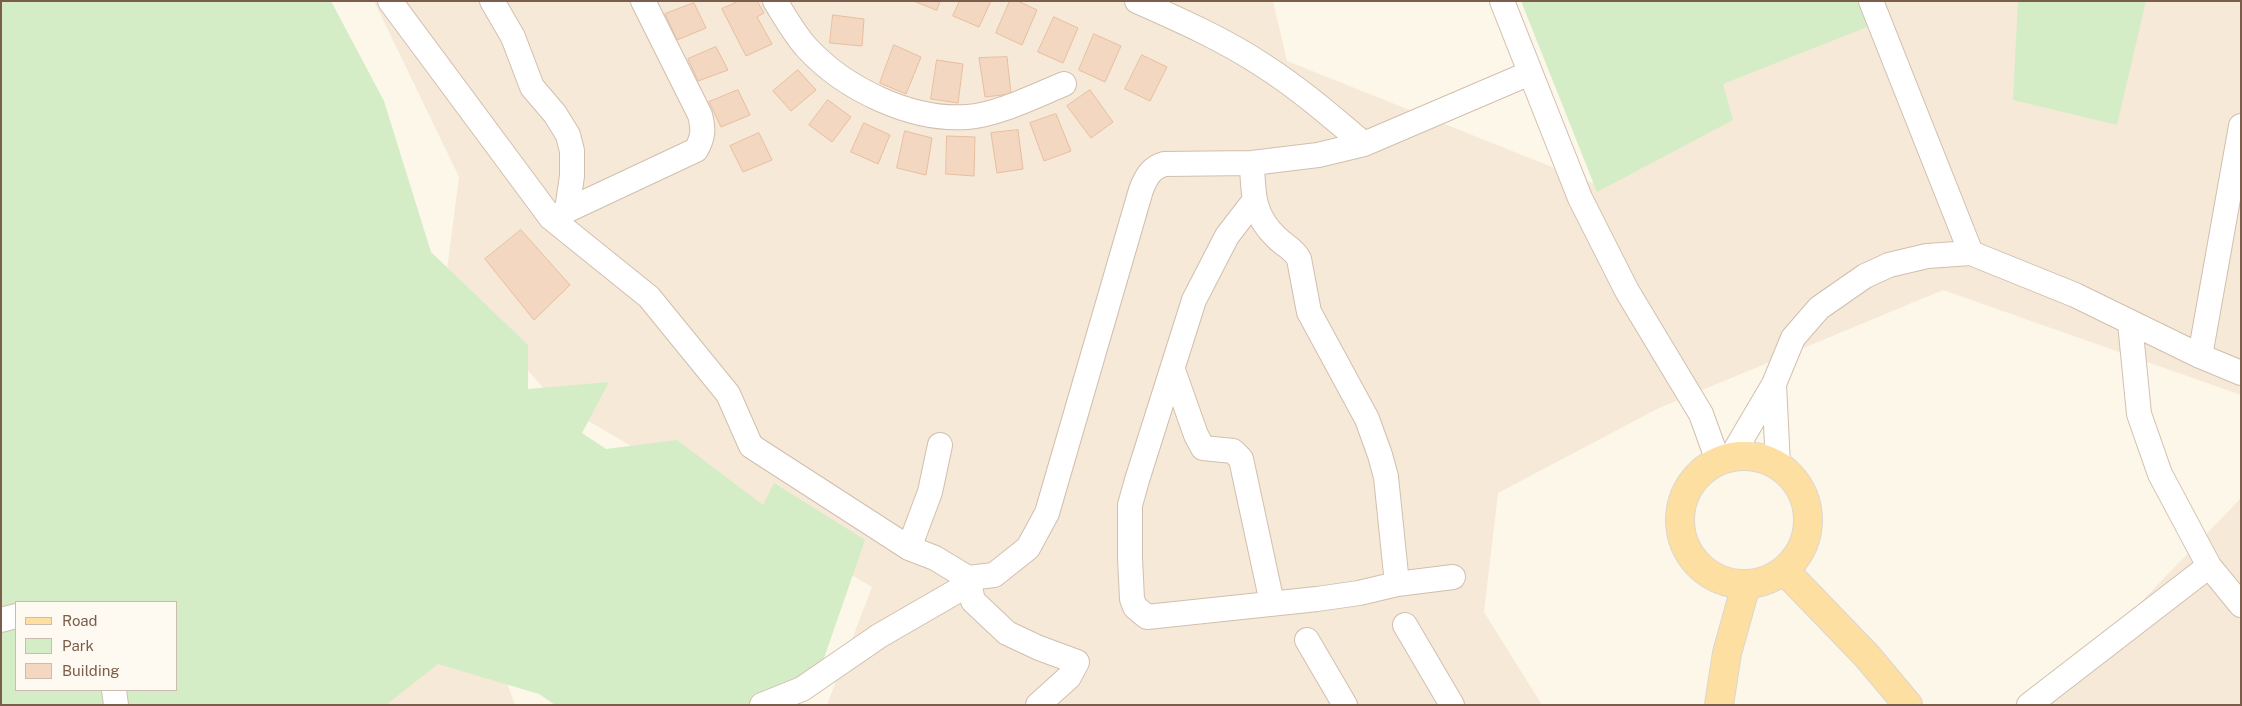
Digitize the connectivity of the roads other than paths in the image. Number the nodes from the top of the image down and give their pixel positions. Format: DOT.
graph roads {
  1 [pos="390,1"];
  2 [pos="492,1"];
  3 [pos="643,1"];
  4 [pos="774,1"];
  5 [pos="1137,1"];
  6 [pos="1502,1"];
  7 [pos="1872,1"];
  8 [pos="1177,10"];
  9 [pos="1530,73"];
  10 [pos="1064,84"];
  11 [pos="2241,126"];
  12 [pos="1364,144"];
  13 [pos="1252,164"];
  14 [pos="1254,201"];
  15 [pos="559,214"];
  16 [pos="1971,253"];
  17 [pos="2130,323"];
  18 [pos="2200,356"];
  19 [pos="1173,370"];
  20 [pos="2241,372"];
  21 [pos="1774,384"];
  22 [pos="940,445"];
  23 [pos="1724,459"];
  24 [pos="1778,465"];
  25 [pos="909,548"];
  26 [pos="1792,562"];
  27 [pos="2209,566"];
  28 [pos="1453,577"];
  29 [pos="1717,579"];
  30 [pos="968,581"];
  31 [pos="1397,584"];
  32 [pos="1746,585"];
  33 [pos="1272,603"];
  34 [pos="2241,605"];
  35 [pos="15,616"];
  36 [pos="1,620"];
  37 [pos="1405,625"];
  38 [pos="1307,640"];
  39 [pos="1727,653"];
  40 [pos="114,691"];
  41 [pos="116,705"];
  42 [pos="762,705"];
  43 [pos="1038,705"];
  44 [pos="1345,705"];
  45 [pos="1452,705"];
  46 [pos="1718,705"];
  47 [pos="1908,705"];
  48 [pos="2029,705"];
  1 -- 15 [label="street"];
  2 -- 15 [label="street"];
  3 -- 15 [label="street"];
  4 -- 10 [label="street"];
  5 -- 8 [label="street"];
  6 -- 9 [label="street"];
  7 -- 16 [label="street"];
  8 -- 12 [label="street"];
  9 -- 12 [label="street"];
  9 -- 23 [label="street"];
  11 -- 18 [label="street"];
  12 -- 13 [label="street"];
  13 -- 14 [label="street"];
  13 -- 30 [label="street"];
  14 -- 19 [label="street"];
  14 -- 31 [label="street"];
  15 -- 25 [label="street"];
  16 -- 17 [label="street"];
  16 -- 21 [label="street"];
  17 -- 18 [label="street"];
  17 -- 27 [label="street"];
  18 -- 20 [label="street"];
  19 -- 33 [label="street"];
  19 -- 33 [label="street"];
  21 -- 23 [label="street"];
  21 -- 24 [label="street"];
  22 -- 25 [label="street"];
  23 -- 24 [label="main road"];
  23 -- 29 [label="main road"];
  24 -- 26 [label="main road"];
  25 -- 30 [label="street"];
  26 -- 32 [label="main road"];
  26 -- 47 [label="main road"];
  27 -- 34 [label="street"];
  27 -- 48 [label="street"];
  28 -- 31 [label="street"];
  29 -- 32 [label="main road"];
  29 -- 39 [label="main road"];
  30 -- 42 [label="street"];
  30 -- 43 [label="street"];
  31 -- 33 [label="street"];
  32 -- 39 [label="main road"];
  35 -- 36 [label="street"];
  37 -- 45 [label="street"];
  38 -- 44 [label="street"];
  39 -- 46 [label="main road"];
  40 -- 41 [label="street"];
}
